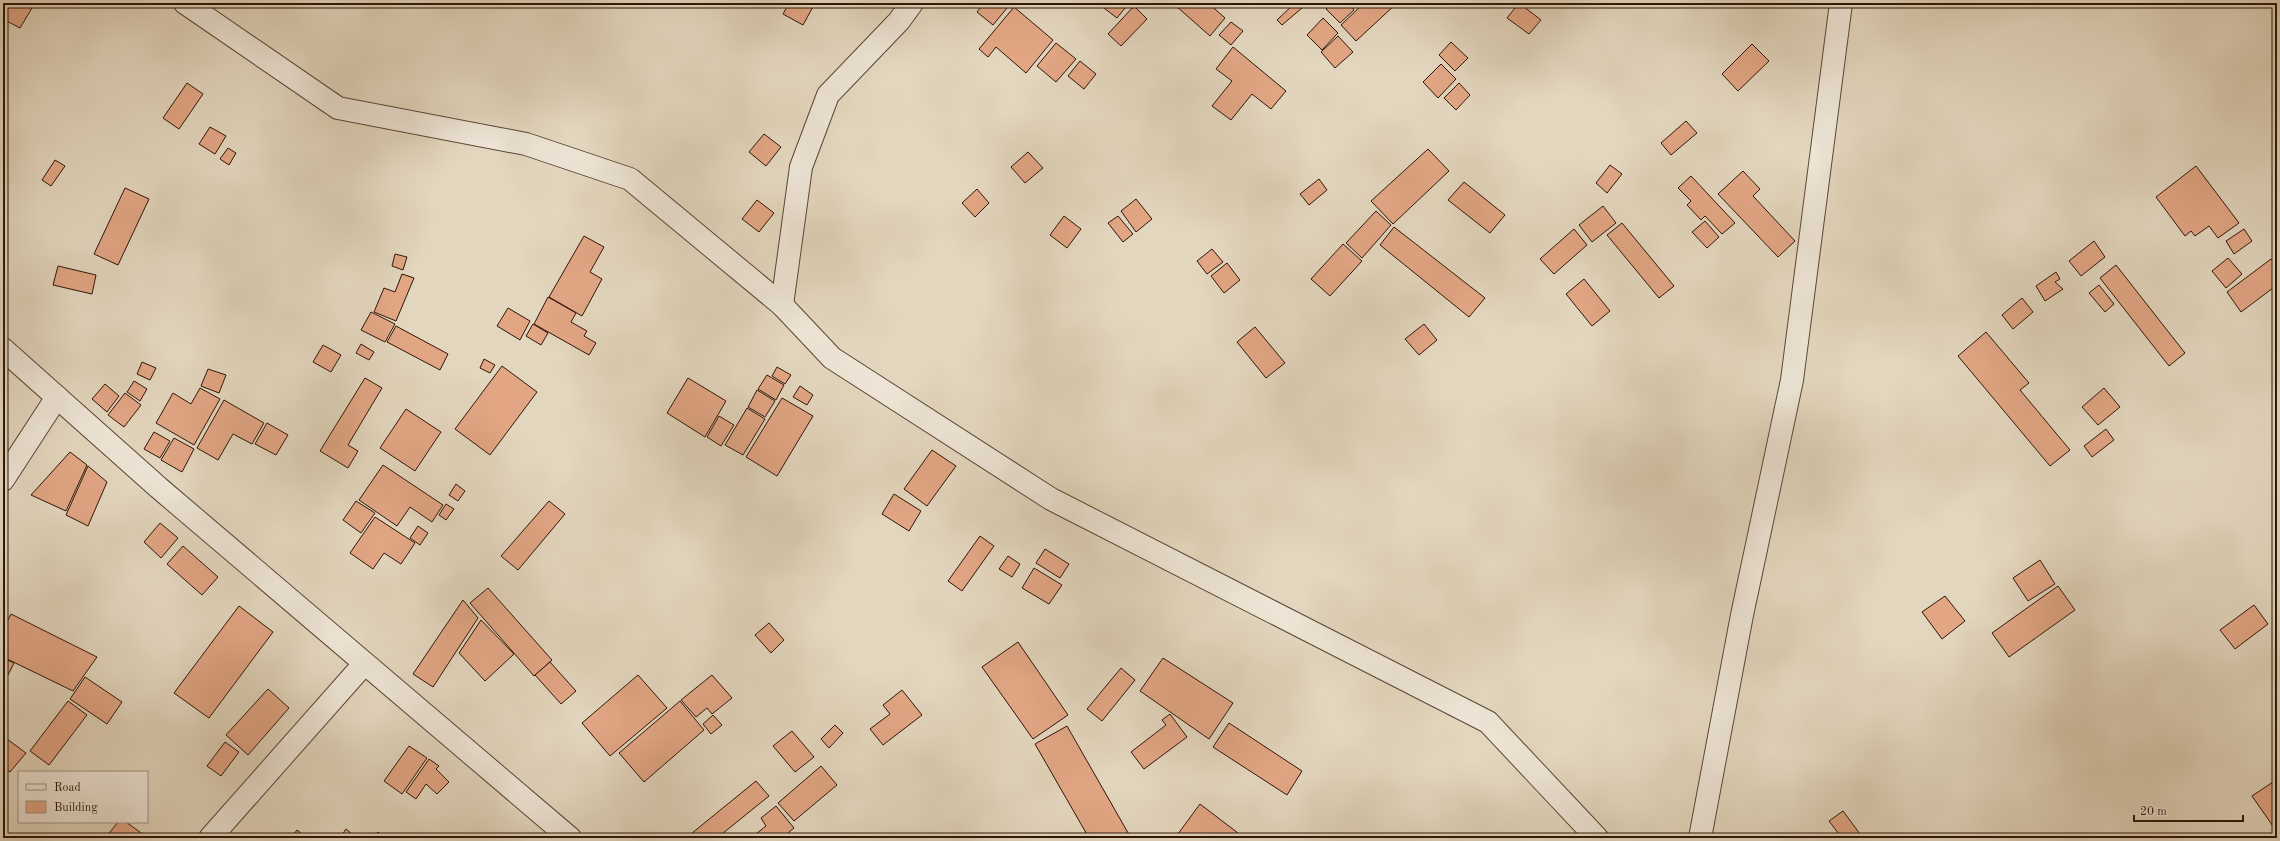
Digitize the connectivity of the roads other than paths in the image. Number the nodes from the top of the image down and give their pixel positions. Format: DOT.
graph roads {
  1 [pos="185,3"];
  2 [pos="912,3"];
  3 [pos="1840,3"];
  4 [pos="782,305"];
  5 [pos="3,349"];
  6 [pos="57,398"];
  7 [pos="3,480"];
  8 [pos="364,664"];
  9 [pos="210,838"];
  10 [pos="570,838"];
  11 [pos="1597,838"];
  12 [pos="1700,838"];
  1 -- 4 [label="street"];
  2 -- 4 [label="street"];
  3 -- 12 [label="street"];
  4 -- 11 [label="street"];
  5 -- 6 [label="street"];
  6 -- 7 [label="street"];
  6 -- 8 [label="street"];
  8 -- 9 [label="street"];
  8 -- 10 [label="street"];
}
